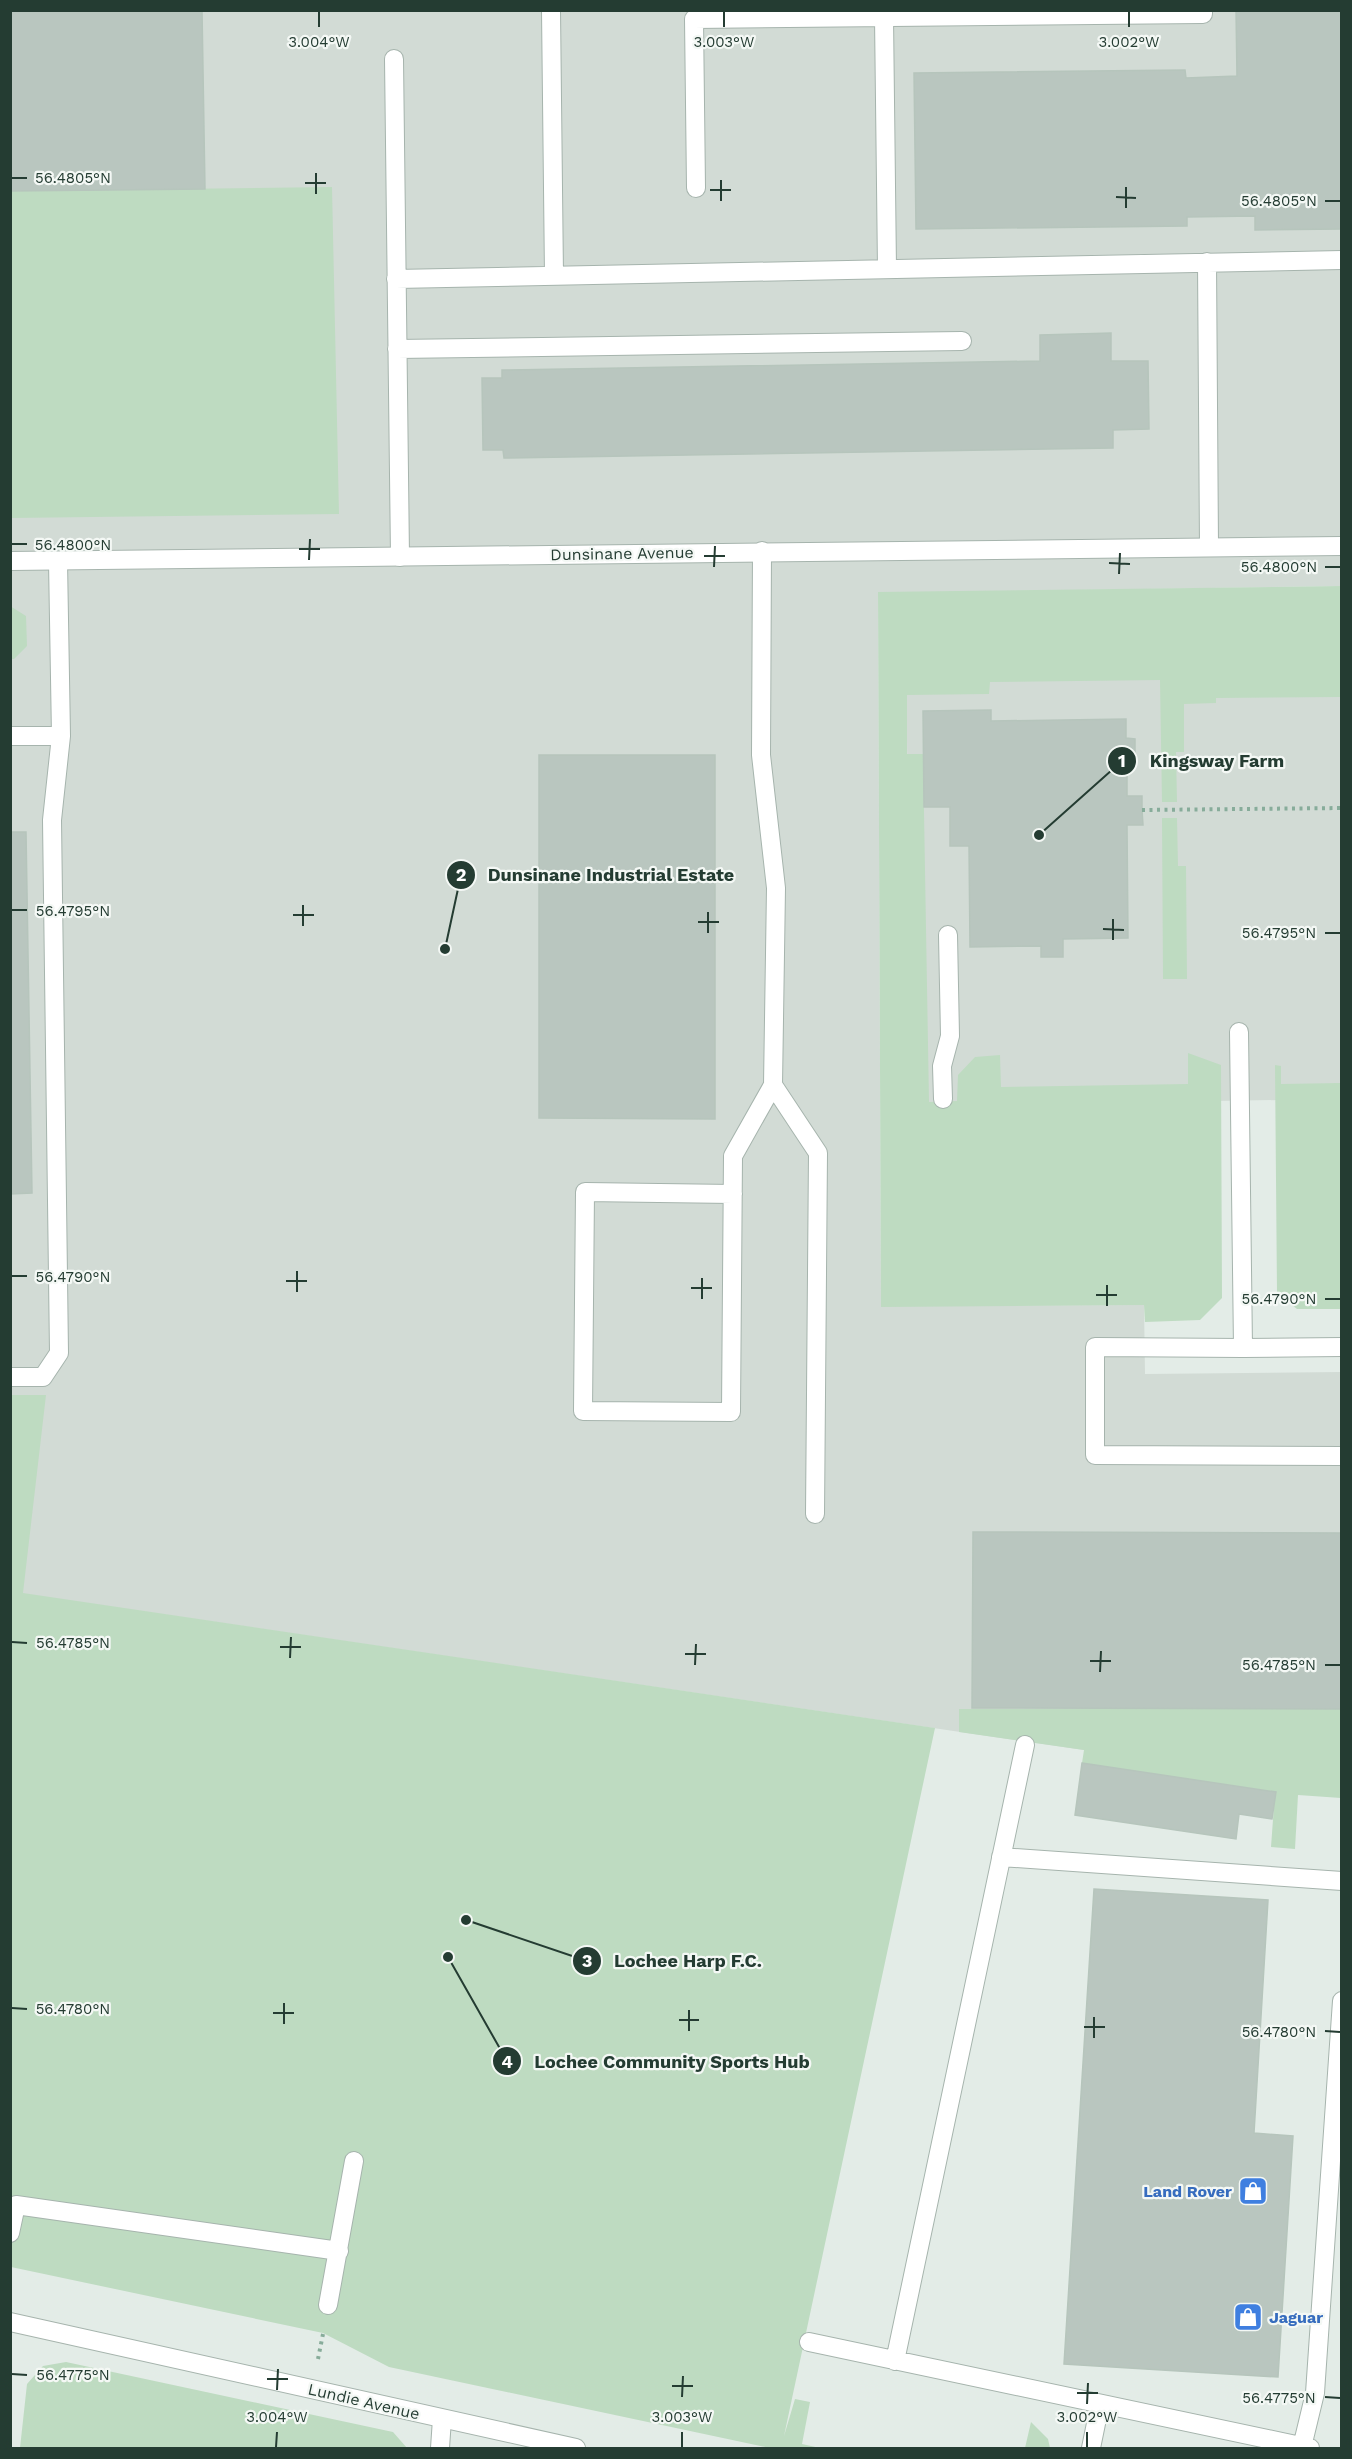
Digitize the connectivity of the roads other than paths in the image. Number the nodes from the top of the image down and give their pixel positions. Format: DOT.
graph roads {
  1 [pos="551,10"];
  2 [pos="1203,10"];
  3 [pos="884,17"];
  4 [pos="394,59"];
  5 [pos="696,188"];
  6 [pos="1341,260"];
  7 [pos="1207,262"];
  8 [pos="886,269"];
  9 [pos="554,276"];
  10 [pos="396,279"];
  11 [pos="962,341"];
  12 [pos="397,349"];
  13 [pos="1341,546"];
  14 [pos="1209,547"];
  15 [pos="762,551"];
  16 [pos="400,557"];
  17 [pos="10,561"];
  18 [pos="58,561"];
  19 [pos="10,736"];
  20 [pos="61,736"];
  21 [pos="948,935"];
  22 [pos="1239,1032"];
  23 [pos="773,1085"];
  24 [pos="942,1099"];
  25 [pos="733,1194"];
  26 [pos="1341,1347"];
  27 [pos="1243,1348"];
  28 [pos="10,1377"];
  29 [pos="1341,1456"];
  30 [pos="814,1514"];
  31 [pos="1025,1745"];
  32 [pos="1001,1857"];
  33 [pos="1341,1881"];
  34 [pos="1341,2001"];
  35 [pos="354,2161"];
  36 [pos="10,2233"];
  37 [pos="339,2251"];
  38 [pos="328,2305"];
  39 [pos="10,2322"];
  40 [pos="809,2342"];
  41 [pos="895,2361"];
  42 [pos="1100,2404"];
  43 [pos="442,2419"];
  44 [pos="440,2448"];
  45 [pos="576,2448"];
  46 [pos="1091,2448"];
  47 [pos="1306,2448"];
  1 -- 9 [label="street"];
  2 -- 3 [label="street"];
  3 -- 5 [label="street"];
  3 -- 8 [label="street"];
  4 -- 10 [label="street"];
  6 -- 7 [label="street"];
  7 -- 8 [label="street"];
  7 -- 14 [label="street"];
  8 -- 9 [label="street"];
  9 -- 10 [label="street"];
  10 -- 12 [label="street"];
  11 -- 12 [label="street"];
  12 -- 16 [label="street"];
  13 -- 14 [label="street, Dunsinane Avenue"];
  14 -- 15 [label="street, Dunsinane Avenue"];
  15 -- 16 [label="street, Dunsinane Avenue"];
  15 -- 23 [label="street"];
  16 -- 18 [label="street, Dunsinane Avenue"];
  17 -- 18 [label="street, Dunsinane Avenue"];
  18 -- 20 [label="street"];
  19 -- 20 [label="street"];
  20 -- 28 [label="street"];
  21 -- 24 [label="street"];
  22 -- 27 [label="street"];
  23 -- 25 [label="street"];
  23 -- 30 [label="street"];
  25 -- 25 [label="street"];
  26 -- 27 [label="street"];
  27 -- 29 [label="street"];
  31 -- 32 [label="street"];
  32 -- 33 [label="street"];
  32 -- 41 [label="street"];
  34 -- 47 [label="street"];
  35 -- 37 [label="street"];
  36 -- 37 [label="street"];
  37 -- 38 [label="street"];
  39 -- 43 [label="street, Lundie Avenue"];
  40 -- 41 [label="street"];
  41 -- 42 [label="street"];
  42 -- 46 [label="street"];
  42 -- 47 [label="street"];
  43 -- 44 [label="street"];
  43 -- 45 [label="street, Lundie Avenue"];
}
